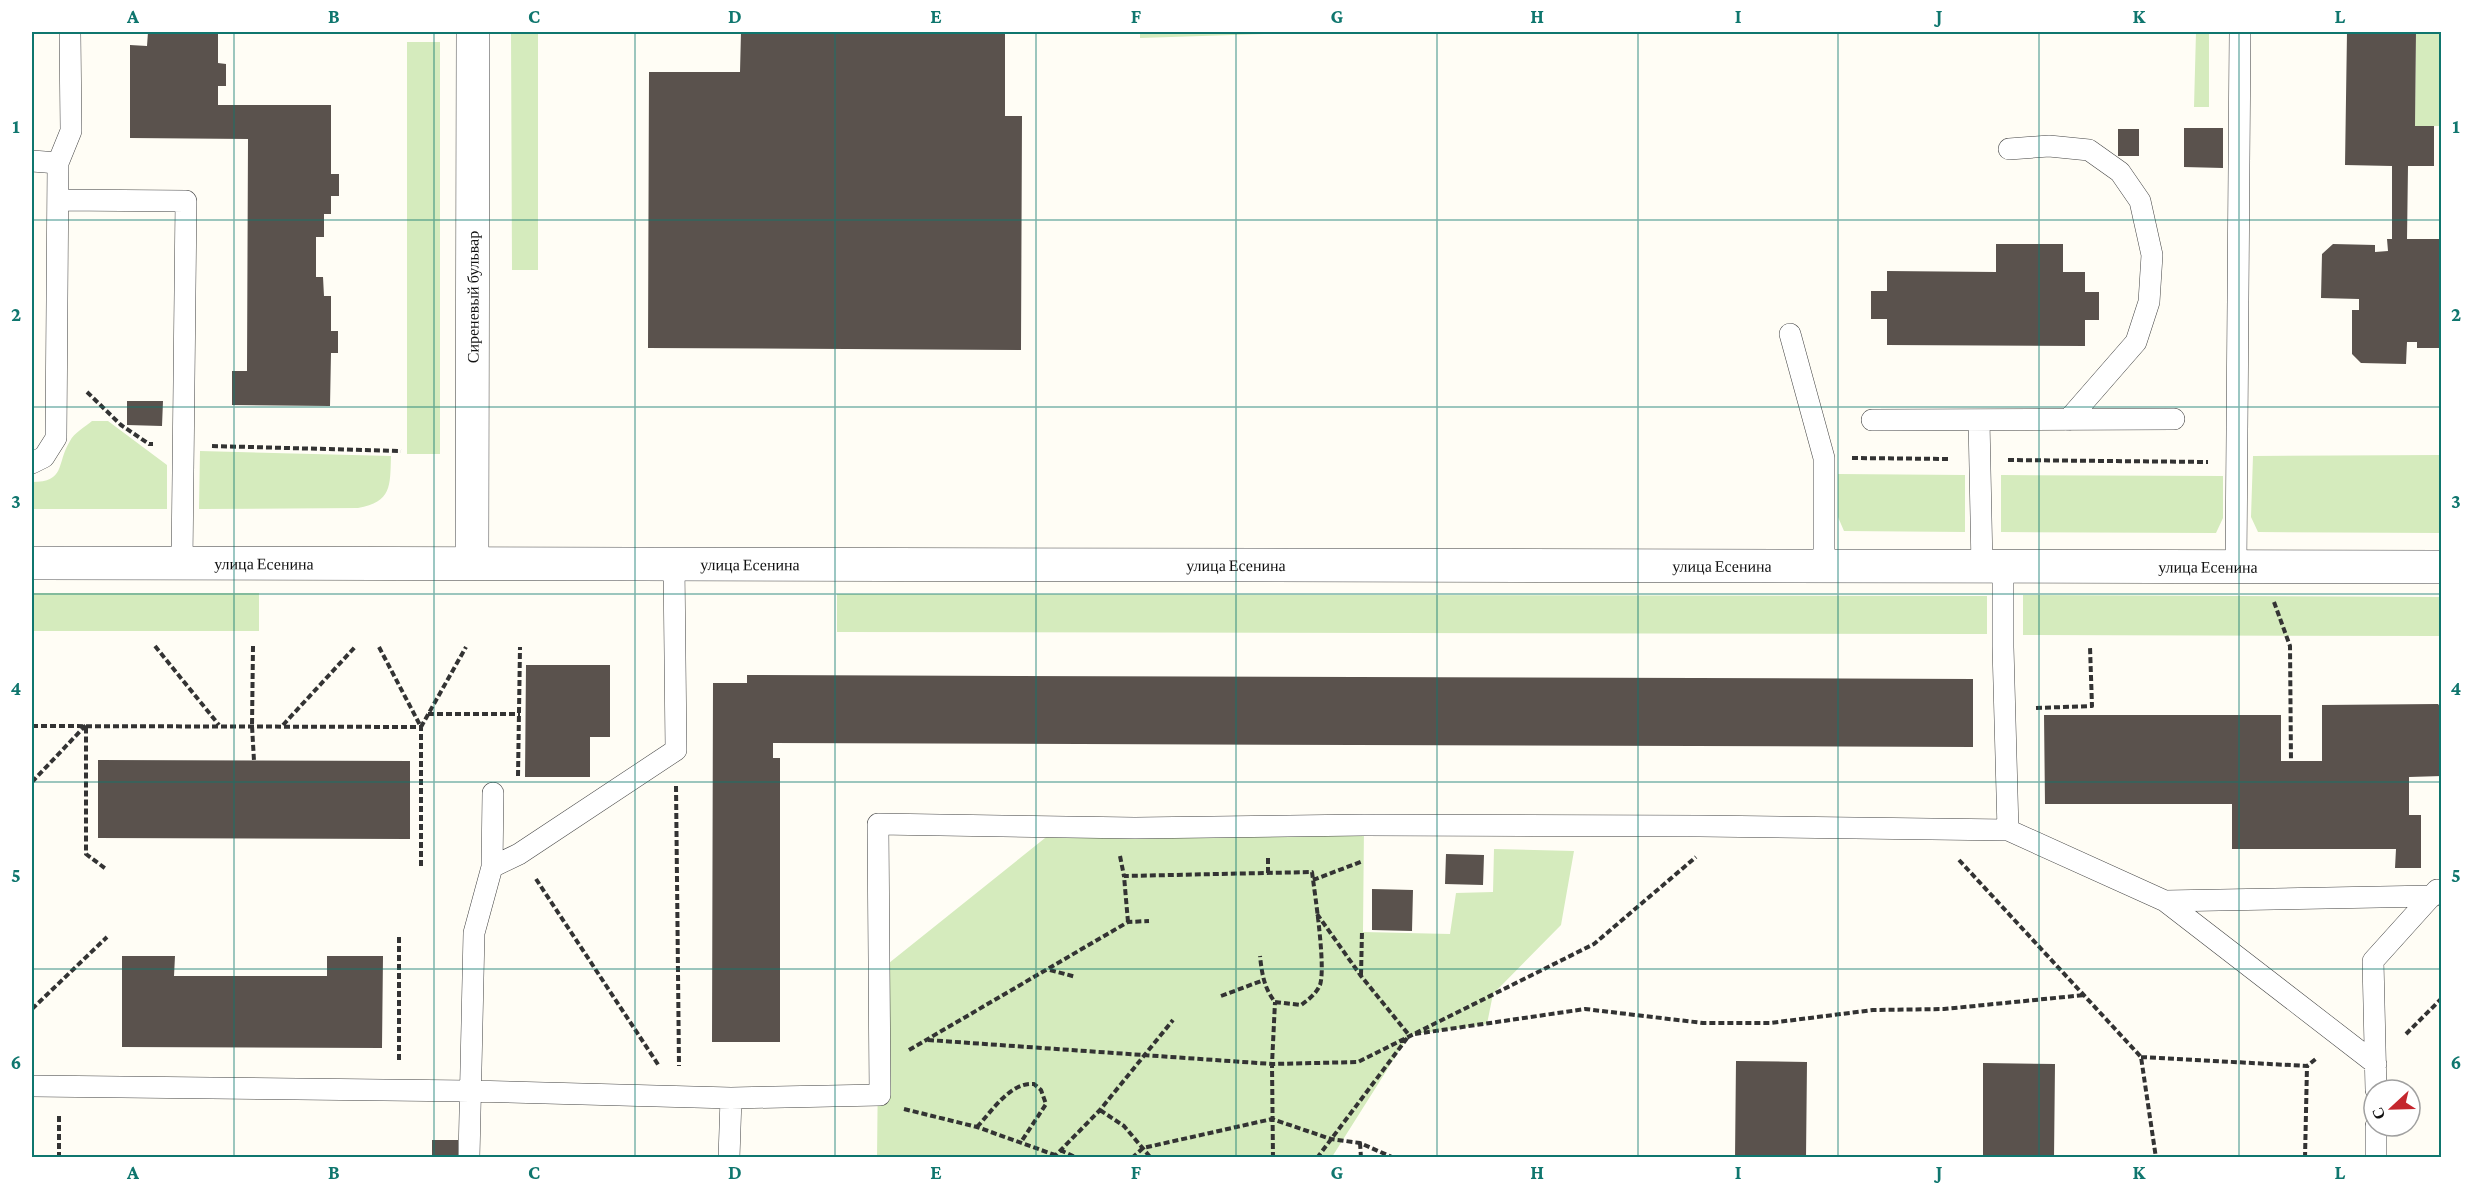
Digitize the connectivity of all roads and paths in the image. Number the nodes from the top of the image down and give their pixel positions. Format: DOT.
graph roads {
  1 [pos="70,32"];
  2 [pos="473,32"];
  3 [pos="2240,32"];
  4 [pos="2009,149"];
  5 [pos="32,161"];
  6 [pos="58,163"];
  7 [pos="58,200"];
  8 [pos="1790,334"];
  9 [pos="56,361"];
  10 [pos="1872,420"];
  11 [pos="1979,420"];
  12 [pos="2068,420"];
  13 [pos="2174,420"];
  14 [pos="183,445"];
  15 [pos="401,451"];
  16 [pos="1824,458"];
  17 [pos="1979,459"];
  18 [pos="32,463"];
  19 [pos="2237,463"];
  20 [pos="32,563"];
  21 [pos="182,563"];
  22 [pos="472,563"];
  23 [pos="674,564"];
  24 [pos="1824,566"];
  25 [pos="1992,566"];
  26 [pos="2236,566"];
  27 [pos="2442,567"];
  28 [pos="155,646"];
  29 [pos="252,646"];
  30 [pos="354,646"];
  31 [pos="2290,646"];
  32 [pos="379,647"];
  33 [pos="465,647"];
  34 [pos="520,647"];
  35 [pos="2090,647"];
  36 [pos="2005,708"];
  37 [pos="428,714"];
  38 [pos="520,714"];
  39 [pos="86,725"];
  40 [pos="32,726"];
  41 [pos="219,726"];
  42 [pos="252,726"];
  43 [pos="282,726"];
  44 [pos="421,727"];
  45 [pos="676,750"];
  46 [pos="254,761"];
  47 [pos="2291,761"];
  48 [pos="32,782"];
  49 [pos="493,793"];
  50 [pos="1930,829"];
  51 [pos="2008,830"];
  52 [pos="1701,853"];
  53 [pos="519,854"];
  54 [pos="1363,861"];
  55 [pos="421,867"];
  56 [pos="492,867"];
  57 [pos="106,869"];
  58 [pos="1313,880"];
  59 [pos="2437,890"];
  60 [pos="2165,901"];
  61 [pos="1317,914"];
  62 [pos="1149,921"];
  63 [pos="1128,922"];
  64 [pos="1362,931"];
  65 [pos="399,935"];
  66 [pos="106,937"];
  67 [pos="1260,956"];
  68 [pos="1049,969"];
  69 [pos="1361,976"];
  70 [pos="1076,977"];
  71 [pos="1263,980"];
  72 [pos="2085,995"];
  73 [pos="1221,996"];
  74 [pos="2442,998"];
  75 [pos="1275,1002"];
  76 [pos="32,1009"];
  77 [pos="1173,1020"];
  78 [pos="1409,1035"];
  79 [pos="2344,1039"];
  80 [pos="928,1040"];
  81 [pos="1145,1054"];
  82 [pos="2141,1057"];
  83 [pos="1272,1064"];
  84 [pos="2376,1064"];
  85 [pos="879,1066"];
  86 [pos="2307,1066"];
  87 [pos="2376,1078"];
  88 [pos="32,1086"];
  89 [pos="60,1087"];
  90 [pos="399,1091"];
  91 [pos="470,1091"];
  92 [pos="679,1097"];
  93 [pos="731,1098"];
  94 [pos="901,1108"];
  95 [pos="1100,1110"];
  96 [pos="1272,1119"];
  97 [pos="977,1127"];
  98 [pos="2376,1138"];
  99 [pos="1331,1139"];
  100 [pos="1021,1142"];
  101 [pos="1360,1143"];
  102 [pos="1143,1148"];
  103 [pos="1060,1150"];
  104 [pos="1054,1156"];
  105 [pos="59,1158"];
  106 [pos="469,1158"];
  107 [pos="729,1158"];
  108 [pos="1077,1158"];
  109 [pos="1132,1158"];
  110 [pos="1151,1158"];
  111 [pos="1273,1158"];
  112 [pos="1317,1158"];
  113 [pos="1361,1158"];
  114 [pos="1394,1158"];
  115 [pos="2156,1158"];
  116 [pos="2305,1158"];
  117 [pos="2376,1158"];
  1 -- 6 [label="lane"];
  2 -- 22 [label="street, Сиреневый бульвар"];
  3 -- 19 [label="lane"];
  4 -- 12 [label="lane"];
  5 -- 6 [label="lane"];
  6 -- 7 [label="lane"];
  7 -- 9 [label="lane"];
  7 -- 14 [label="lane"];
  8 -- 16 [label="lane"];
  9 -- 14 [label="path"];
  9 -- 18 [label="lane"];
  10 -- 11 [label="lane"];
  11 -- 12 [label="lane"];
  11 -- 17 [label="lane"];
  12 -- 13 [label="lane"];
  14 -- 15 [label="path"];
  14 -- 21 [label="lane"];
  16 -- 17 [label="path"];
  16 -- 24 [label="lane"];
  17 -- 19 [label="path"];
  17 -- 25 [label="lane"];
  19 -- 26 [label="lane"];
  20 -- 21 [label="street, улица Есенина"];
  21 -- 22 [label="street, улица Есенина"];
  22 -- 23 [label="street, улица Есенина"];
  23 -- 24 [label="street, улица Есенина"];
  23 -- 45 [label="lane"];
  24 -- 25 [label="street, улица Есенина"];
  25 -- 26 [label="street, улица Есенина"];
  25 -- 36 [label="lane"];
  26 -- 27 [label="street, улица Есенина"];
  28 -- 41 [label="path"];
  29 -- 42 [label="path"];
  30 -- 43 [label="path"];
  31 -- 47 [label="path"];
  32 -- 44 [label="path"];
  33 -- 37 [label="path"];
  34 -- 38 [label="path"];
  35 -- 36 [label="path"];
  36 -- 51 [label="lane"];
  37 -- 38 [label="path"];
  37 -- 44 [label="path"];
  38 -- 49 [label="path"];
  39 -- 40 [label="path"];
  39 -- 41 [label="path"];
  39 -- 48 [label="path"];
  39 -- 57 [label="path"];
  41 -- 42 [label="path"];
  42 -- 43 [label="path"];
  42 -- 46 [label="path"];
  43 -- 44 [label="path"];
  44 -- 55 [label="path"];
  45 -- 53 [label="lane"];
  45 -- 92 [label="path"];
  49 -- 56 [label="lane"];
  50 -- 51 [label="lane"];
  50 -- 72 [label="path"];
  50 -- 85 [label="lane"];
  51 -- 60 [label="lane"];
  52 -- 78 [label="path"];
  53 -- 56 [label="lane"];
  53 -- 92 [label="path"];
  54 -- 58 [label="path"];
  56 -- 91 [label="lane"];
  58 -- 61 [label="path"];
  58 -- 63 [label="path"];
  59 -- 60 [label="lane"];
  59 -- 84 [label="lane"];
  60 -- 79 [label="lane"];
  61 -- 69 [label="path"];
  61 -- 75 [label="path"];
  62 -- 63 [label="path"];
  63 -- 68 [label="path"];
  64 -- 69 [label="path"];
  65 -- 90 [label="path"];
  66 -- 76 [label="path"];
  67 -- 71 [label="path"];
  68 -- 70 [label="path"];
  68 -- 80 [label="path"];
  69 -- 78 [label="path"];
  71 -- 73 [label="path"];
  71 -- 75 [label="path"];
  72 -- 78 [label="path"];
  72 -- 82 [label="path"];
  74 -- 84 [label="path"];
  75 -- 83 [label="path"];
  77 -- 81 [label="path"];
  78 -- 83 [label="path"];
  78 -- 99 [label="path"];
  79 -- 84 [label="lane"];
  79 -- 86 [label="path"];
  80 -- 81 [label="path"];
  80 -- 85 [label="path"];
  81 -- 83 [label="path"];
  81 -- 95 [label="path"];
  82 -- 86 [label="path"];
  82 -- 115 [label="path"];
  83 -- 96 [label="path"];
  84 -- 87 [label="lane"];
  85 -- 93 [label="lane"];
  86 -- 116 [label="path"];
  88 -- 89 [label="lane"];
  89 -- 90 [label="lane"];
  89 -- 105 [label="path"];
  90 -- 91 [label="lane"];
  91 -- 92 [label="lane"];
  91 -- 106 [label="lane"];
  92 -- 93 [label="lane"];
  93 -- 107 [label="lane"];
  94 -- 97 [label="path"];
  95 -- 102 [label="path"];
  95 -- 103 [label="path"];
  96 -- 99 [label="path"];
  96 -- 102 [label="path"];
  96 -- 111 [label="path"];
  97 -- 100 [label="path"];
  97 -- 100 [label="path"];
  98 -- 117 [label="lane"];
  99 -- 101 [label="path"];
  99 -- 112 [label="path"];
  100 -- 104 [label="path"];
  101 -- 113 [label="path"];
  101 -- 114 [label="path"];
  102 -- 109 [label="path"];
  102 -- 110 [label="path"];
  103 -- 104 [label="path"];
  103 -- 108 [label="path"];
}
